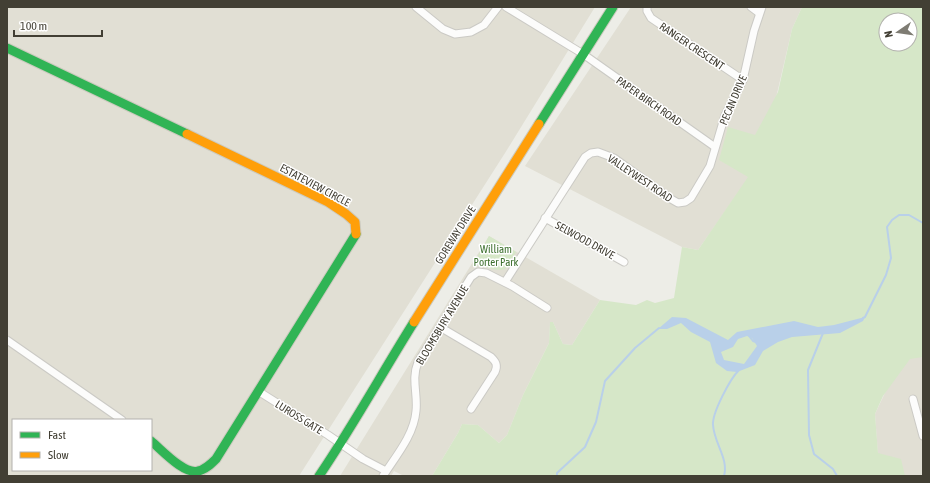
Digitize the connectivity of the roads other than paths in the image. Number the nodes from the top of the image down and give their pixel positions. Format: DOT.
graph roads {
  1 [pos="416,7"];
  2 [pos="498,7"];
  3 [pos="506,7"];
  4 [pos="614,7"];
  5 [pos="647,7"];
  6 [pos="751,7"];
  7 [pos="760,10"];
  8 [pos="7,48"];
  9 [pos="583,54"];
  10 [pos="743,80"];
  11 [pos="715,147"];
  12 [pos="546,218"];
  13 [pos="624,262"];
  14 [pos="505,282"];
  15 [pos="547,308"];
  16 [pos="440,327"];
  17 [pos="7,340"];
  18 [pos="258,391"];
  19 [pos="913,399"];
  20 [pos="471,409"];
  21 [pos="121,419"];
  22 [pos="923,436"];
  23 [pos="152,442"];
  24 [pos="341,444"];
  25 [pos="385,474"];
  26 [pos="319,476"];
  1 -- 2 [label="street"];
  3 -- 9 [label="street, PAPER BIRCH ROAD"];
  4 -- 9 [label="street, GOREWAY DRIVE"];
  5 -- 10 [label="street, RANGER CRESCENT"];
  6 -- 7 [label="street"];
  7 -- 10 [label="street, PECAN DRIVE"];
  8 -- 18 [label="street, ESTATEVIEW CIRCLE"];
  9 -- 11 [label="street, PAPER BIRCH ROAD"];
  9 -- 24 [label="street, GOREWAY DRIVE"];
  10 -- 11 [label="street, PECAN DRIVE"];
  11 -- 12 [label="street, VALLEYWEST ROAD"];
  12 -- 13 [label="street, SELWOOD DRIVE"];
  12 -- 14 [label="street, VALLEYWEST ROAD"];
  14 -- 15 [label="street, BLOOMSBURY AVENUE"];
  14 -- 16 [label="street, BLOOMSBURY AVENUE"];
  16 -- 20 [label="street"];
  16 -- 25 [label="street, BLOOMSBURY AVENUE"];
  17 -- 21 [label="street"];
  18 -- 23 [label="street, ESTATEVIEW CIRCLE"];
  18 -- 24 [label="street, LUROSS GATE"];
  19 -- 22 [label="street"];
  24 -- 25 [label="street, LUROSS GATE"];
  24 -- 26 [label="street, GOREWAY DRIVE"];
}
